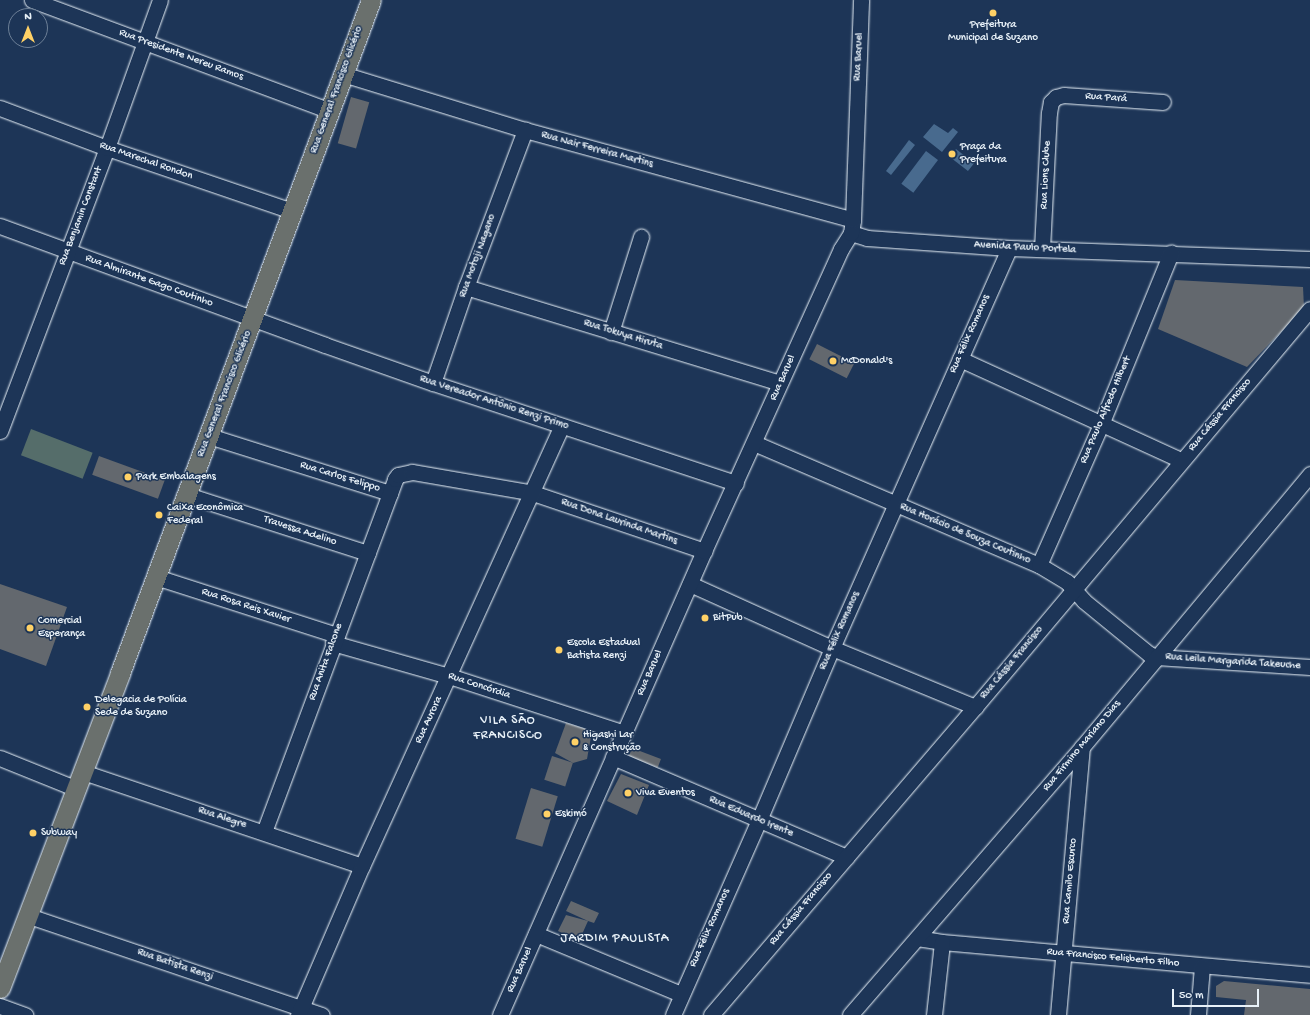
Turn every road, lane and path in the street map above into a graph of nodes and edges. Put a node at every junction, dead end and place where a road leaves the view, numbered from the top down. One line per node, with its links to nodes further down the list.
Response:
1 (32, 0): 5 (street, Rua Presidente Nereu Ramos)
2 (160, 0): 5 (street, Rua Benjamin Constant)
3 (371, 0): 6 (main road, Rua General Francisco Glicério)
4 (861, 0): 15 (street, Rua Baruel)
5 (145, 42): 10 (street, Rua Presidente Nereu Ramos); 12 (street, Rua Benjamin Constant)
6 (343, 74): 10 (main road, Rua General Francisco Glicério); 11 (street, Rua Nair Ferreira Martins)
7 (1052, 102): 8 (street, Rua Pará); 18 (street, Rua Lions Clube)
8 (1163, 102)
9 (0, 108): 12 (street, Rua Marechal Rondon)
10 (330, 111): 13 (main road, Rua General Francisco Glicério)
11 (525, 130): 15 (street, Rua Nair Ferreira Martins); 22 (street, Rua Motoji Nagano)
12 (107, 148): 13 (street, Rua Marechal Rondon); 19 (street, Rua Benjamin Constant)
13 (292, 211): 24 (main road, Rua General Francisco Glicério)
14 (0, 226): 19 (street, Rua Almirante Gago Coutinho)
15 (852, 226): 17 (street, Avenida Paulo Portela); 28 (street, Rua Baruel)
16 (641, 237): 25 (street)
17 (1009, 248): 18 (street, Avenida Paulo Portela); 26 (street, Rua Félix Romanos)
18 (1042, 249): 20 (street, Avenida Paulo Portela)
19 (68, 252): 24 (street, Rua Almirante Gago Coutinho); 31 (street, Rua Benjamin Constant)
20 (1171, 253): 21 (street, Avenida Paulo Portela); 29 (street, Rua Paulo Alfredo Hilbert)
21 (1310, 259)
22 (466, 287): 25 (street, Rua Tokuya Hiruta); 27 (street, Rua Motoji Nagano)
23 (1310, 309): 34 (street, Rua Cássia Francisco)
24 (252, 319): 27 (street, Rua Vereador Antônio Renzi Primo); 32 (main road, Rua General Francisco Glicério)
25 (611, 332): 28 (street, Rua Tokuya Hiruta)
26 (960, 359): 29 (street); 40 (street, Rua Félix Romanos)
27 (433, 383): 30 (street, Rua Vereador Antônio Renzi Primo)
28 (780, 383): 33 (street, Rua Baruel)
29 (1102, 422): 34 (street); 43 (street, Rua Paulo Alfredo Hilbert)
30 (562, 426): 36 (street, Rua Vereador Antônio Renzi Primo); 37 (street, Rua Aurora)
31 (0, 431)
32 (209, 436): 38 (street, Rua Carlos Felippo); 39 (main road, Rua General Francisco Glicério)
33 (754, 443): 36 (street, Rua Baruel); 40 (street, Rua Horácio de Souza Coutinho)
34 (1181, 460): 46 (street, Rua Cássia Francisco)
35 (1310, 474): 49 (street, Rua Firmino Mariano Dias)
36 (736, 483): 41 (street, Rua Baruel)
37 (533, 492): 38 (street, Rua Carlos Felippo); 41 (street, Rua Dona Laurinda Martins); 51 (street, Rua Aurora)
38 (390, 493): 42 (street, Rua Anita Falcone)
39 (186, 495): 42 (street, Travessa Adelino); 44 (main road, Rua General Francisco Glicério)
40 (896, 504): 43 (street, Rua Horácio de Souza Coutinho); 48 (street, Rua Félix Romanos)
41 (704, 551): 45 (street, Rua Baruel)
42 (368, 553): 47 (street, Rua Anita Falcone)
43 (1039, 565): 46 (street, Rua Horácio de Souza Coutinho)
44 (156, 577): 47 (street, Rua Rosa Reis Xavier); 57 (main road, Rua General Francisco Glicério)
45 (690, 584): 48 (street); 53 (street, Rua Baruel)
46 (1074, 590): 49 (street, Rua Horácio de Souza Coutinho); 52 (street, Rua Cássia Francisco)
47 (335, 639): 51 (street, Rua Concórdia); 59 (street, Rua Anita Falcone)
48 (832, 648): 52 (street); 58 (street, Rua Félix Romanos)
49 (1156, 656): 50 (street, Rua Leila Margarida Takeuche); 54 (street, Rua Firmino Mariano Dias)
50 (1310, 668)
51 (449, 676): 53 (street, Rua Concórdia); 61 (street, Rua Aurora)
52 (975, 707): 60 (street, Rua Cássia Francisco)
53 (624, 733): 55 (street, Rua Baruel)
54 (1082, 747): 64 (street, Rua Firmino Mariano Dias); 66 (street, Rua Camilo Escurco)
55 (613, 757): 58 (street, Rua Eduardo Irente); 63 (street, Rua Baruel)
56 (0, 758): 57 (street, Rua Alegre)
57 (80, 781): 59 (street, Rua Alegre); 62 (main road, Rua General Francisco Glicério)
58 (759, 820): 60 (street, Rua Eduardo Irente); 70 (street, Rua Félix Romanos)
59 (264, 832): 61 (street, Rua Alegre)
60 (846, 857): 77 (street, Rua Cássia Francisco)
61 (362, 866): 72 (street, Rua Aurora)
62 (29, 916): 69 (main road, Rua General Francisco Glicério); 72 (street, Rua Batista Renzi)
63 (536, 934): 70 (street); 75 (street, Rua Baruel)
64 (917, 938): 65 (street, Rua Francisco Felisberto Filho); 78 (street, Rua Firmino Mariano Dias)
65 (942, 942): 66 (street, Rua Francisco Felisberto Filho); 79 (street)
66 (1063, 953): 67 (street, Rua Francisco Felisberto Filho); 80 (street, Rua Camilo Escurco)
67 (1202, 966): 68 (street, Rua Francisco Felisberto Filho); 81 (street)
68 (1310, 976)
69 (0, 988)
70 (681, 994): 76 (street, Rua Félix Romanos)
71 (0, 1006): 73 (street)
72 (299, 1011): 74 (street, Rua Batista Renzi)
73 (25, 1015)
74 (322, 1015)
75 (500, 1015)
76 (673, 1015)
77 (711, 1015)
78 (850, 1015)
79 (934, 1015)
80 (1058, 1015)
81 (1198, 1015)

